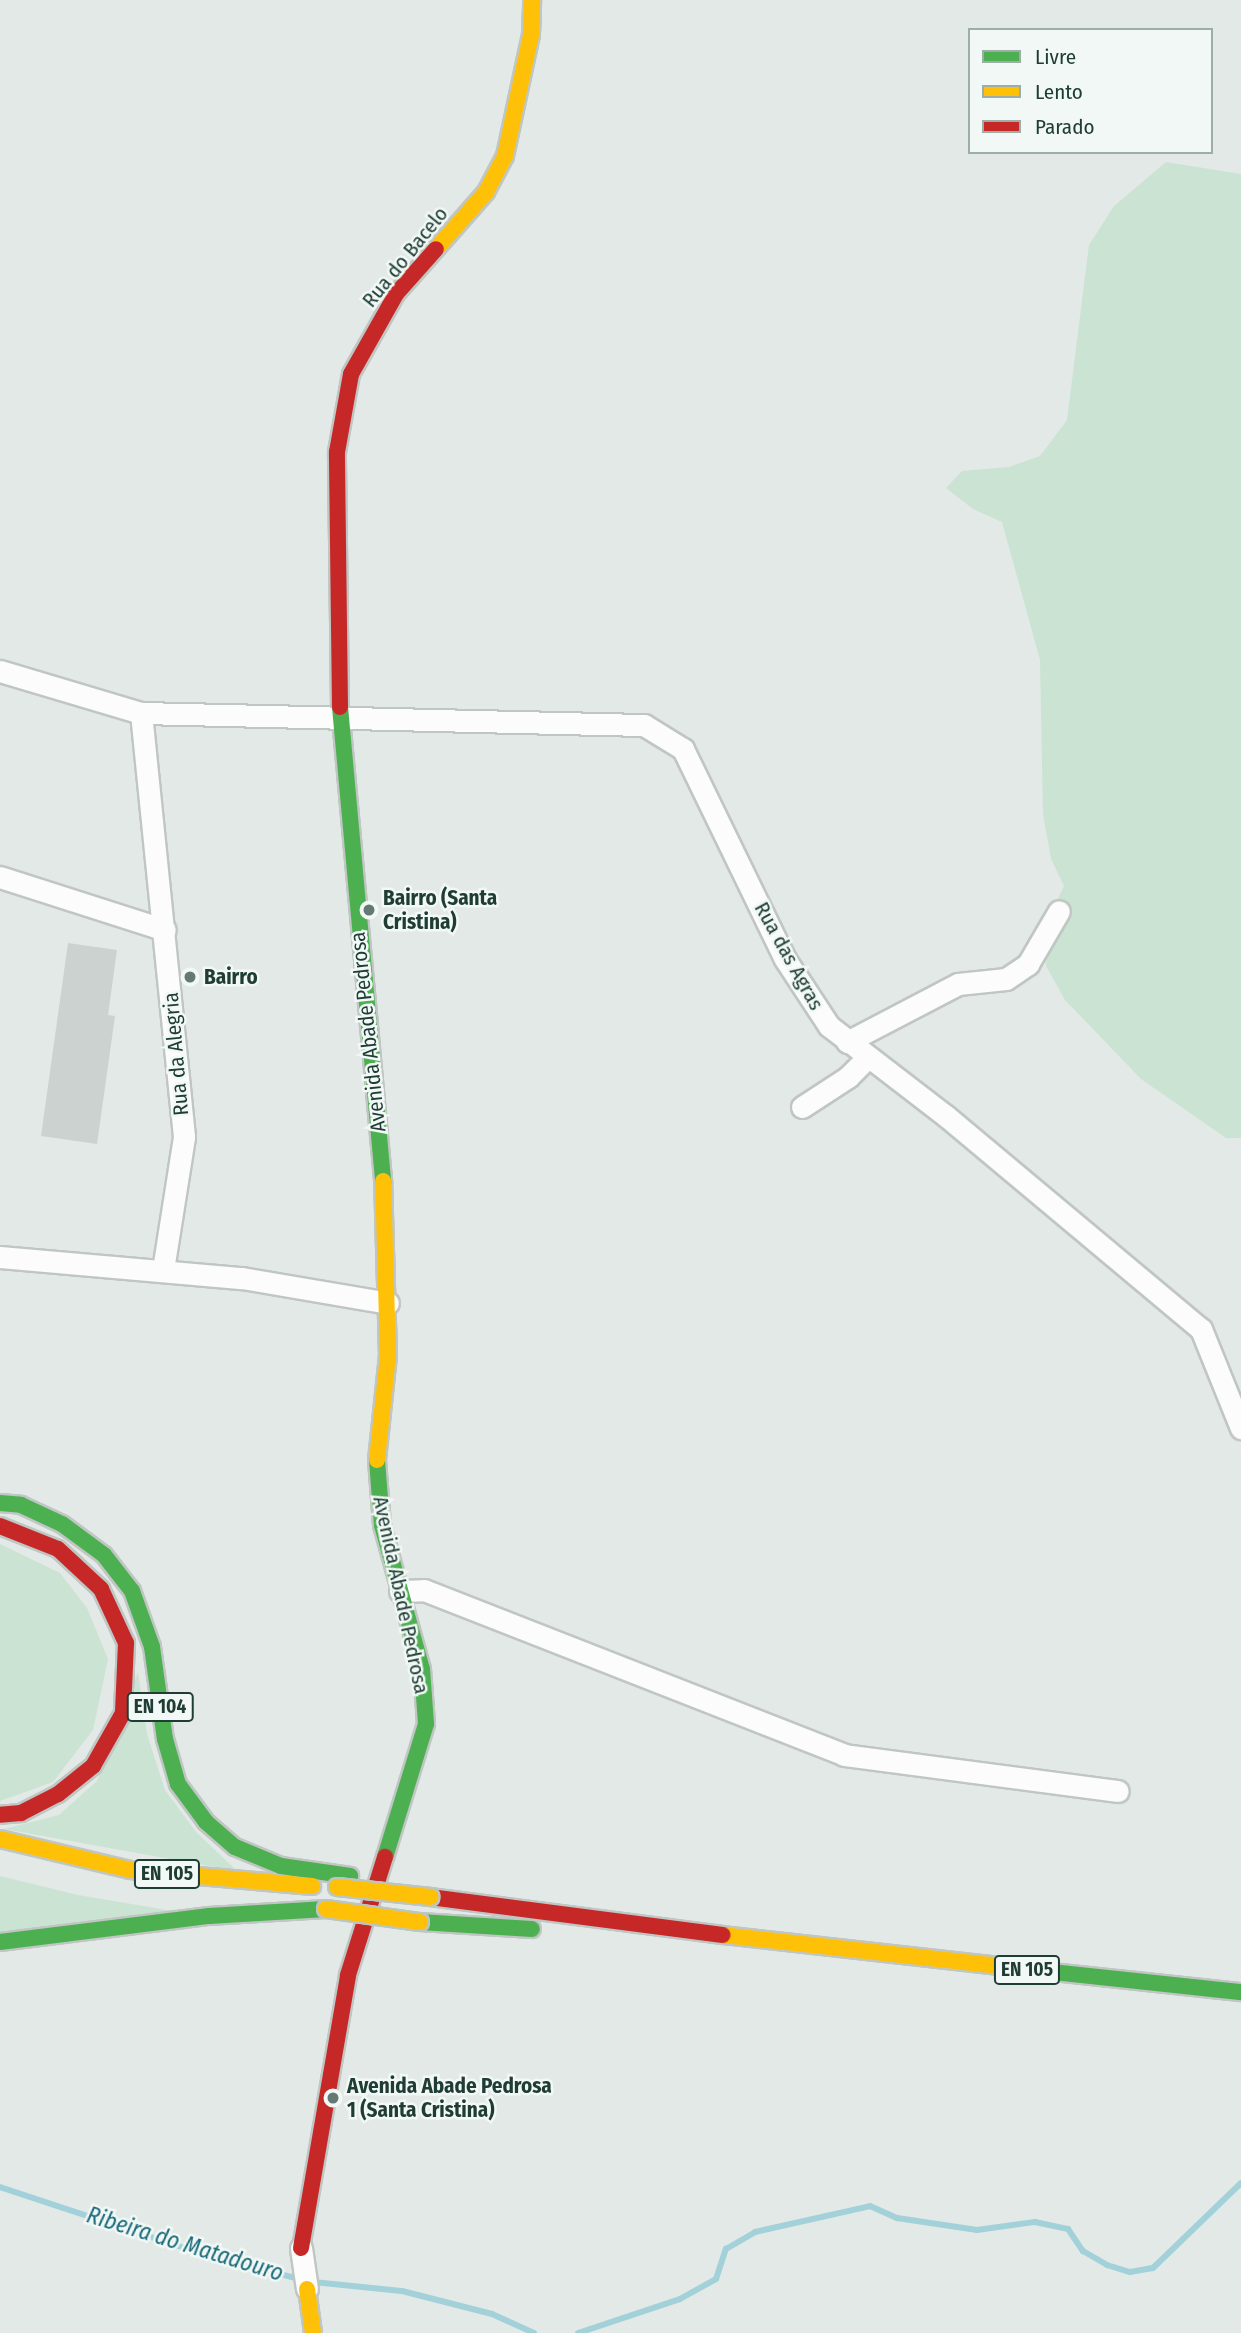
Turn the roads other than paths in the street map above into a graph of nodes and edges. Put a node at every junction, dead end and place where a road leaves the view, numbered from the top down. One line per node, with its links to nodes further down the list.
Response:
1 (532, 0): 4 (main road, Rua do Bacelo)
2 (0, 671): 3 (street, Rua das Agras)
3 (141, 713): 4 (street, Rua das Agras); 7 (street, Rua da Alegria)
4 (340, 716): 8 (street, Rua das Agras); 13 (main road, Avenida Abade Pedrosa)
5 (0, 877): 7 (street)
6 (1059, 911): 8 (street)
7 (164, 930): 12 (street, Rua da Alegria)
8 (847, 1042): 9 (street, Rua das Agras)
9 (867, 1057): 10 (street); 14 (street, Rua das Agras)
10 (802, 1107)
11 (0, 1257): 12 (street)
12 (163, 1269): 13 (street)
13 (388, 1303): 17 (main road, Avenida Abade Pedrosa)
14 (1241, 1428)
15 (0, 1503): 22 (main road, EN 104)
16 (0, 1526): 19 (main road, EN 104)
17 (400, 1591): 18 (street); 28 (main road, Avenida Abade Pedrosa)
18 (1118, 1791)
19 (0, 1815)
20 (0, 1839): 22 (main road, EN 105)
21 (0, 1858): 24 (main road, EN 105)
22 (344, 1882): 23 (main road, EN 104, bridge)
23 (430, 1897): 26 (main road, EN 105)
24 (326, 1909): 25 (main road); 26 (main road, EN 105, bridge)
25 (0, 1942)
26 (813, 1948): 27 (main road, EN 105)
27 (1241, 1992)
28 (301, 2248): 29 (street, Avenida Abade Pedrosa)
29 (307, 2289): 30 (main road, Avenida Abade Pedrosa)
30 (313, 2333)

